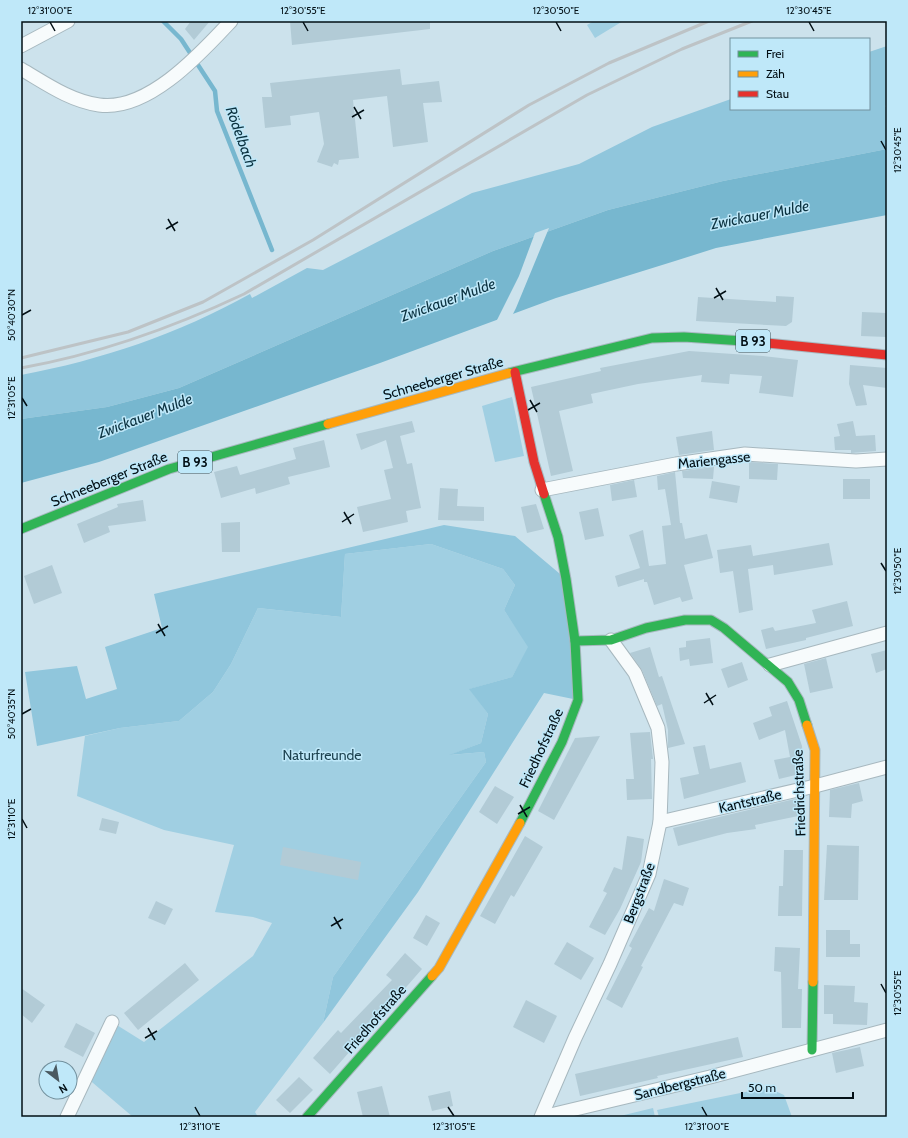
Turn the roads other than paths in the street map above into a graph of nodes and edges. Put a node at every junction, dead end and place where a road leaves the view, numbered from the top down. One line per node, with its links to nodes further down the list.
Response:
1 (68, 21): 3 (street)
2 (231, 21): 4 (street)
3 (21, 46)
4 (21, 69)
5 (887, 355): 6 (street, Schneeberger Straße / B 93)
6 (515, 372): 8 (street, Friedhofstraße); 9 (street, Schneeberger Straße / B 93)
7 (887, 459): 8 (street, Mariengasse)
8 (542, 490): 12 (street, Friedhofstraße)
9 (21, 529)
10 (887, 633): 13 (street)
11 (611, 640): 12 (street, Friedrichstraße); 13 (street, Friedrichstraße); 16 (street, Bergstraße)
12 (575, 641): 21 (street, Friedhofstraße)
13 (770, 665): 15 (street, Friedrichstraße)
14 (887, 767): 15 (street, Kantstraße)
15 (816, 786): 16 (street, Kantstraße); 19 (street, Friedrichstraße)
16 (660, 822): 22 (street, Bergstraße)
17 (112, 1022): 20 (street)
18 (887, 1030): 19 (street, Sandbergstraße)
19 (812, 1050): 22 (street, Sandbergstraße)
20 (67, 1117)
21 (307, 1117)
22 (542, 1117)

